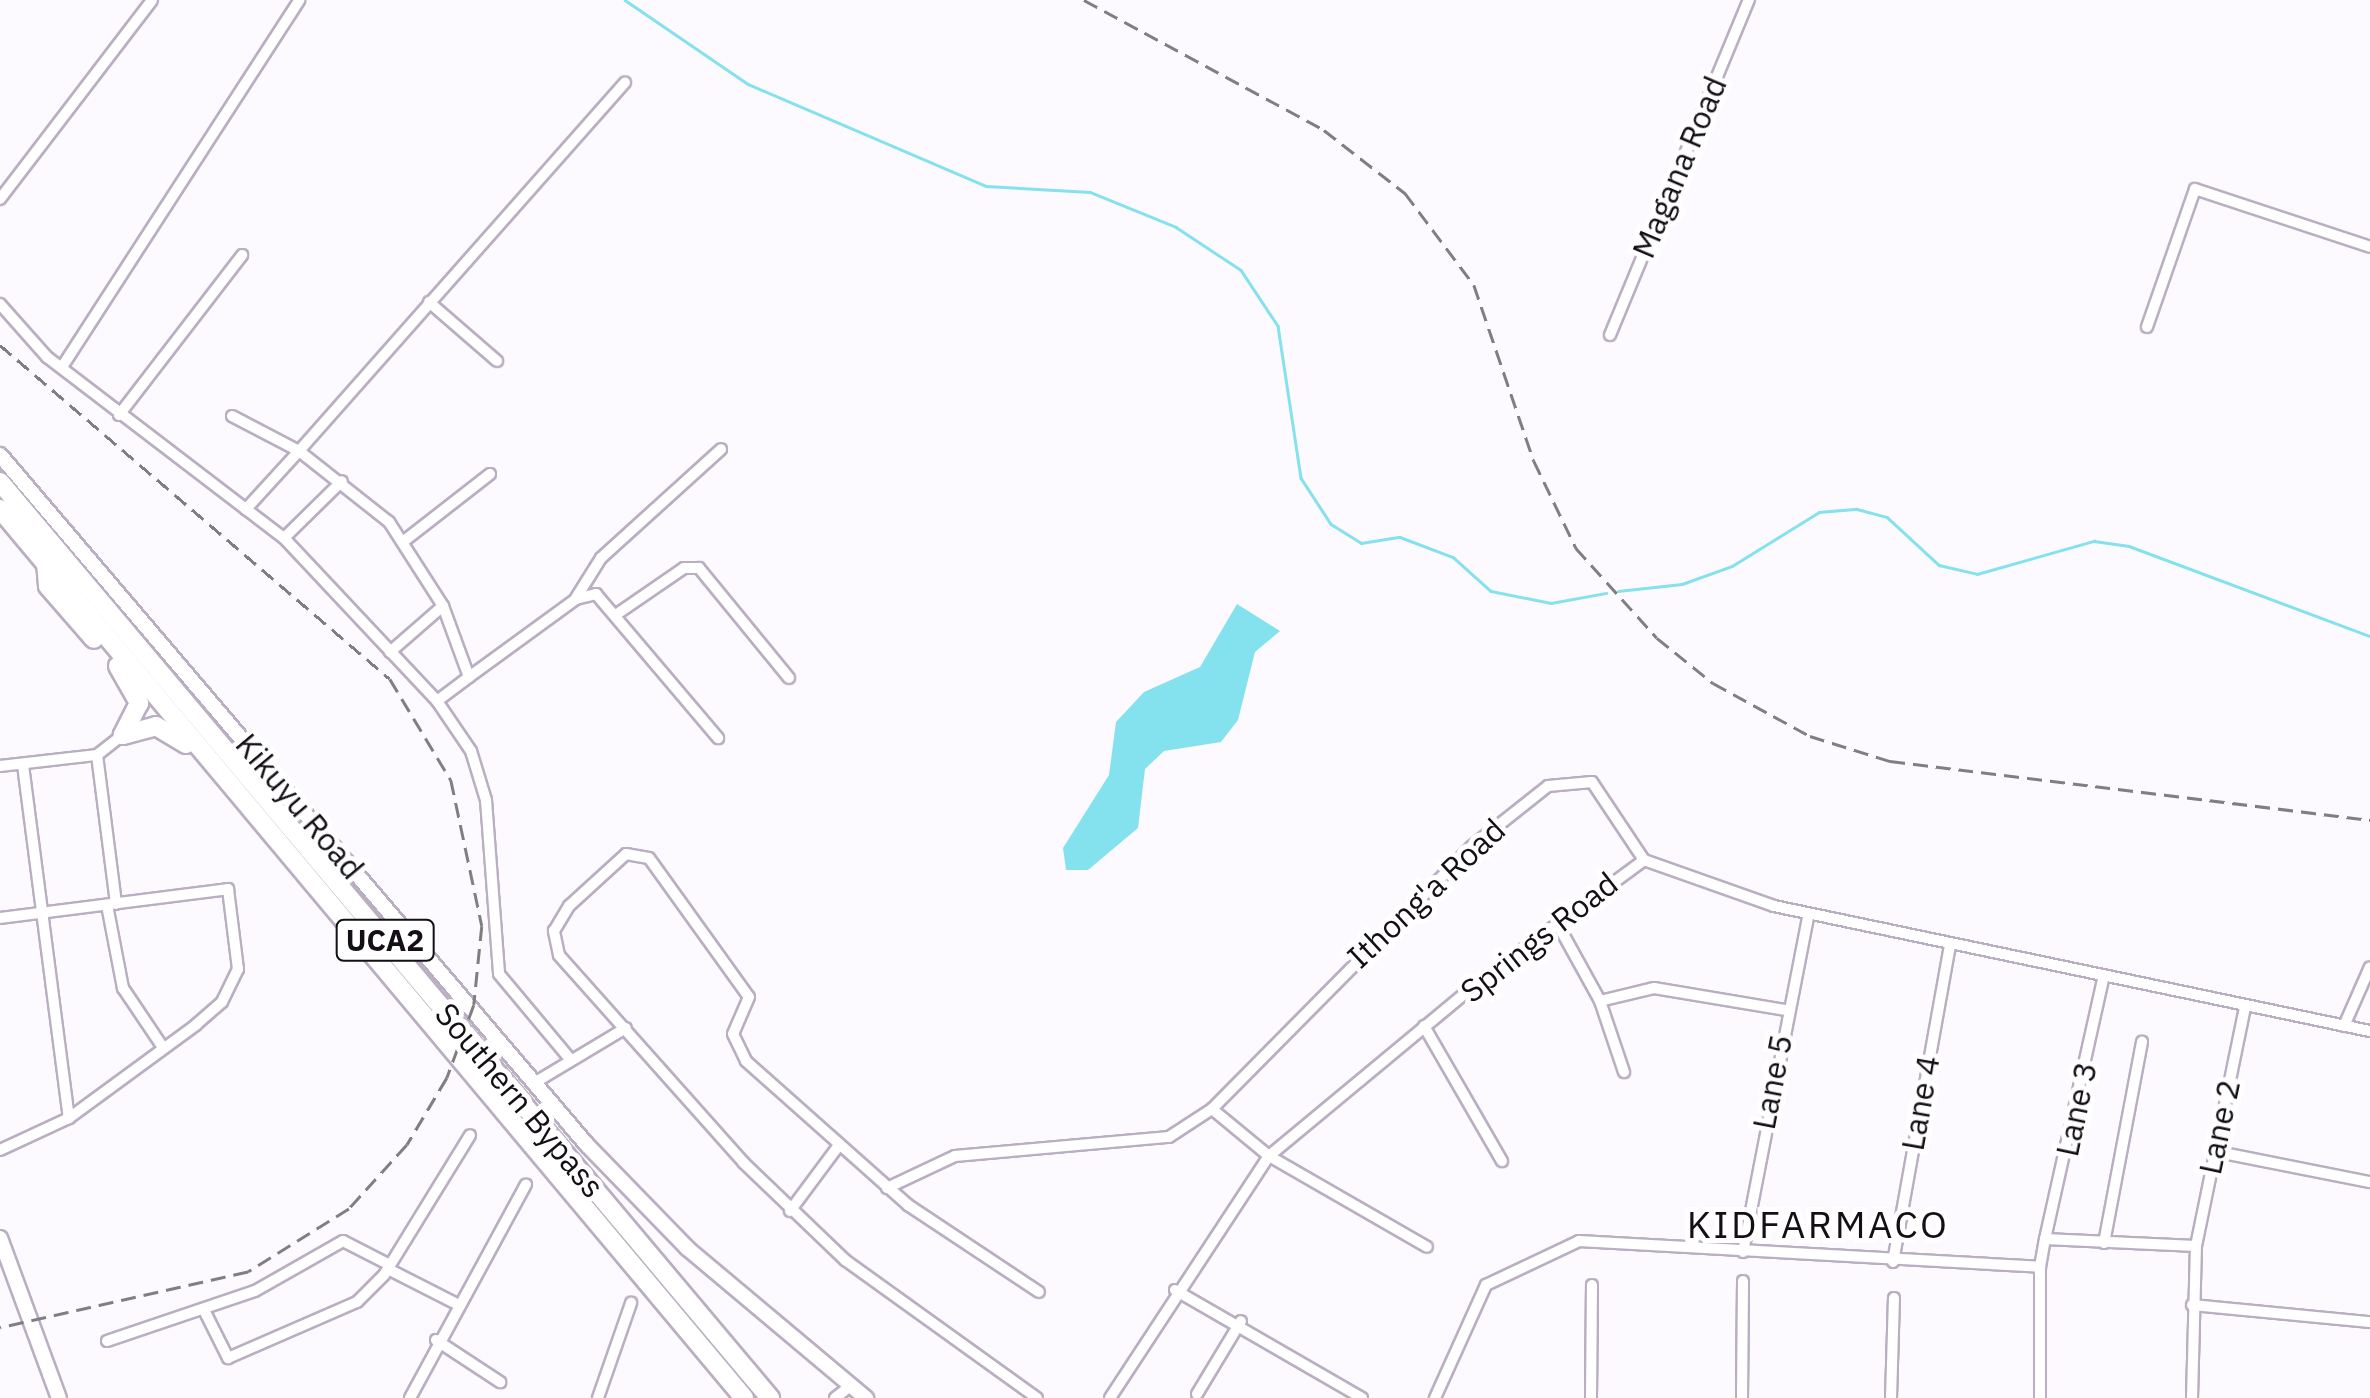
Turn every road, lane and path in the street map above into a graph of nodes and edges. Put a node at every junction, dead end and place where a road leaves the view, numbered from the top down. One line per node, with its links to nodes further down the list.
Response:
1 (152, 0): 5 (street)
2 (299, 0): 13 (street)
3 (1749, 0): 11 (street, Magana Road)
4 (625, 83): 8 (street)
5 (0, 199)
6 (2370, 247): 10 (street)
7 (242, 255): 14 (street)
8 (429, 302): 12 (street); 17 (street)
9 (0, 304): 13 (street)
10 (2147, 327)
11 (1610, 335)
12 (498, 361)
13 (62, 367): 14 (street)
14 (119, 415): 23 (street)
15 (232, 416): 17 (street)
16 (721, 449): 27 (street)
17 (299, 452): 20 (street); 23 (street)
18 (0, 454): 60 (main road, Kikuyu Road)
19 (490, 474): 25 (street)
20 (342, 481): 24 (street); 25 (street)
21 (0, 482): 102 (highway, Southern Bypass / UCA2)
22 (0, 509): 26 (highway, Southern Bypass / UCA2)
23 (246, 509): 24 (street)
24 (284, 538): 30 (street)
25 (404, 541): 28 (street)
26 (46, 563): 34 (highway); 39 (highway, Southern Bypass / UCA2)
27 (576, 599): 29 (street); 31 (street)
28 (444, 606): 30 (street); 31 (street)
29 (617, 614): 32 (street); 35 (street)
30 (390, 652): 33 (street)
31 (469, 677): 33 (street)
32 (789, 678)
33 (437, 701): 58 (street)
34 (123, 735): 36 (street); 39 (highway)
35 (718, 738)
36 (98, 755): 37 (street); 41 (street)
37 (22, 765): 38 (street); 42 (street)
38 (0, 766)
39 (256, 814): 101 (highway, Southern Bypass / UCA2)
40 (1644, 860): 43 (street, Springs Road); 45 (street, Springs Road); 61 (street, Ithong'a Road)
41 (112, 904): 42 (street); 57 (street); 57 (street)
42 (41, 912): 44 (street); 62 (street)
43 (1809, 914): 46 (street, Springs Road); 51 (street, Lane 5)
44 (0, 918)
45 (1557, 922): 49 (street); 52 (street, Springs Road)
46 (1950, 945): 48 (street, Springs Road); 79 (street, Lane 4)
47 (2370, 967): 53 (street)
48 (2103, 979): 50 (street, Springs Road); 74 (street, Lane 3)
49 (1600, 1002): 51 (street); 59 (street)
50 (2245, 1007): 53 (street, Springs Road); 66 (street, Lane 2)
51 (1786, 1010): 78 (street, Lane 5)
52 (1424, 1026): 67 (street, Springs Road); 68 (street)
53 (2344, 1026): 55 (street, Springs Road)
54 (626, 1028): 58 (street); 64 (street); 72 (street)
55 (2370, 1031)
56 (2142, 1042): 75 (street)
57 (162, 1046): 62 (street)
58 (571, 1060): 60 (street)
59 (1624, 1072)
60 (534, 1083): 96 (main road, Kikuyu Road)
61 (1212, 1109): 67 (street); 71 (street)
62 (69, 1118): 65 (street)
63 (470, 1135): 80 (street)
64 (839, 1145): 71 (street); 72 (street)
65 (0, 1150)
66 (2212, 1151): 69 (street); 76 (street, Lane 2)
67 (1270, 1156): 77 (street); 84 (street, Springs Road)
68 (1502, 1161)
69 (2370, 1182)
70 (526, 1184): 87 (street)
71 (887, 1188): 85 (street)
72 (790, 1211): 105 (street)
73 (0, 1238): 98 (main road)
74 (2046, 1239): 75 (street); 81 (street, Lane 3)
75 (2104, 1244): 76 (street)
76 (2196, 1246): 89 (street, Lane 2)
77 (1427, 1247)
78 (1743, 1252): 79 (street); 108 (street)
79 (1893, 1262): 81 (street)
80 (389, 1267): 87 (street); 90 (street); 90 (street)
81 (2040, 1267): 112 (street, Lane 3)
82 (1744, 1281): 110 (street)
83 (1592, 1285): 109 (street)
84 (1176, 1290): 91 (street); 106 (street, Springs Road)
85 (1039, 1292)
86 (1894, 1298): 111 (street)
87 (455, 1303): 93 (street)
88 (631, 1303): 100 (street)
89 (2192, 1305): 92 (street); 113 (street, Lane 2)
90 (204, 1310): 94 (street)
91 (1240, 1321): 97 (street); 107 (street)
92 (2370, 1322)
93 (436, 1340): 95 (street); 99 (street)
94 (106, 1341)
95 (500, 1382)
96 (849, 1387): 103 (street); 104 (main road, Kikuyu Road)
97 (1197, 1394)
98 (58, 1398)
99 (410, 1398)
100 (598, 1398)
101 (744, 1398)
102 (770, 1398)
103 (834, 1398)
104 (866, 1398)
105 (1037, 1398)
106 (1110, 1398)
107 (1362, 1398)
108 (1435, 1398)
109 (1591, 1398)
110 (1742, 1398)
111 (1892, 1398)
112 (2040, 1398)
113 (2192, 1398)

